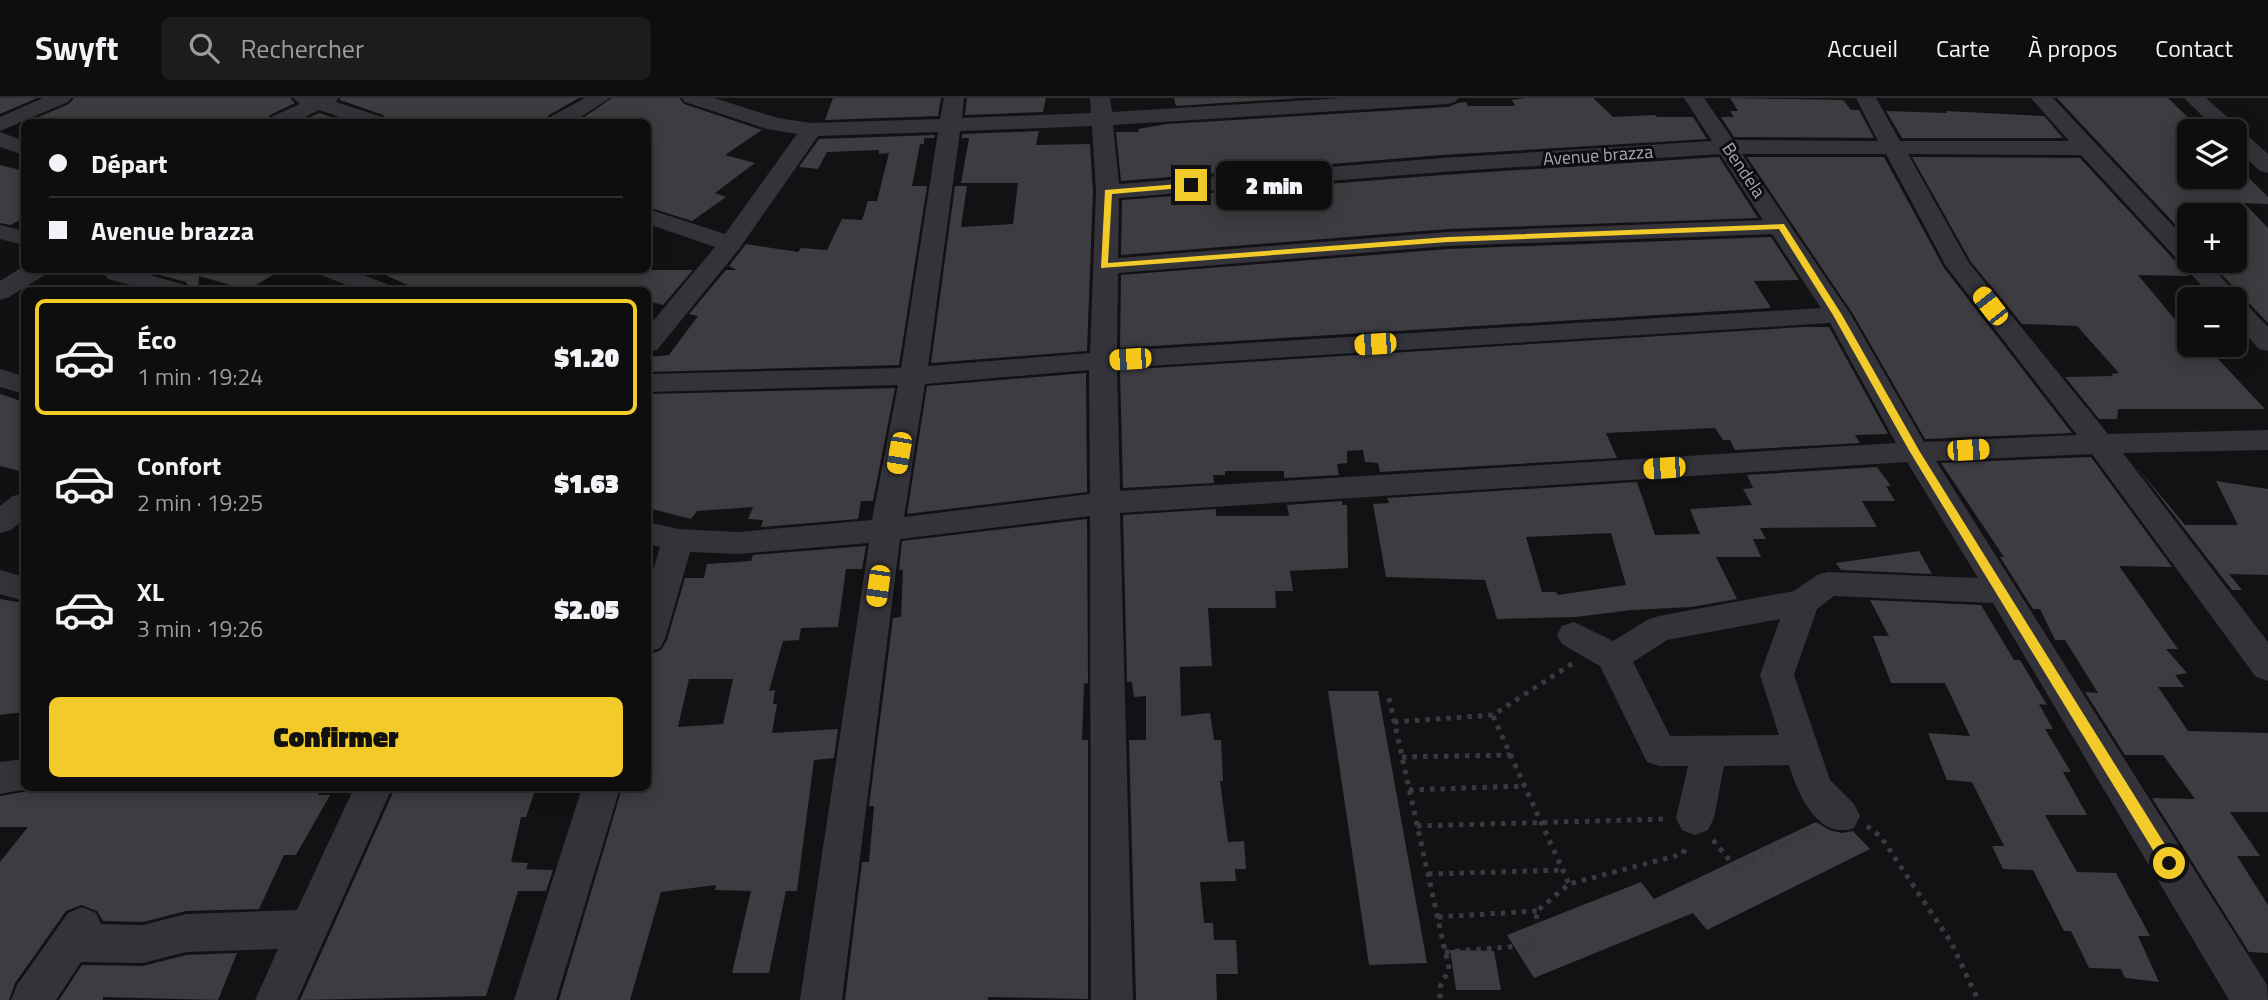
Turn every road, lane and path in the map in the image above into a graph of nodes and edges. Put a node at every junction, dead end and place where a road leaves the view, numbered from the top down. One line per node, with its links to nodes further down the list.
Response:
1 (61, 98): 17 (street)
2 (600, 98): 14 (street)
3 (692, 98): 18 (street)
4 (954, 98): 16 (street)
5 (1448, 98): 11 (street)
6 (1694, 98): 21 (street, Bendela)
7 (1866, 98): 22 (street)
8 (2041, 98): 24 (street)
9 (2194, 98): 15 (street)
10 (316, 100): 12 (street); 13 (street)
11 (1100, 108): 16 (street); 26 (street)
12 (284, 119)
13 (366, 119)
14 (563, 119)
15 (2217, 119)
16 (948, 124): 18 (street); 49 (street)
17 (0, 125)
18 (811, 130): 31 (street)
19 (0, 139): 20 (street)
20 (21, 147)
21 (1729, 147): 22 (street, Avenue brazza); 26 (street, Avenue brazza); 28 (street, Bendela)
22 (1891, 147): 24 (street, Avenue brazza); 54 (street)
23 (2247, 147): 25 (street)
24 (2089, 148): 32 (street)
25 (2268, 166)
26 (1108, 192): 33 (street)
27 (651, 217): 31 (street)
28 (1781, 226): 33 (street); 44 (street, Bendela)
29 (0, 232): 30 (street)
30 (21, 236)
31 (730, 244): 46 (street)
32 (2177, 244)
33 (1104, 267): 48 (street)
34 (31, 273): 43 (street)
35 (118, 273): 39 (street)
36 (336, 273): 40 (street)
37 (339, 273): 41 (street)
38 (2204, 273): 42 (street)
39 (165, 287)
40 (324, 287)
41 (373, 287)
42 (2217, 287)
43 (0, 292)
44 (1838, 315): 48 (street); 55 (street, Bendela)
45 (2247, 320): 47 (street)
46 (651, 340)
47 (2268, 343)
48 (1103, 360): 49 (street); 56 (street)
49 (913, 376): 51 (street); 59 (street)
50 (0, 378): 52 (street)
51 (651, 383)
52 (21, 384)
53 (2268, 440): 54 (street)
54 (2099, 444): 55 (street); 67 (street)
55 (1915, 452): 56 (street); 63 (street, Bendela)
56 (1107, 503): 59 (street); 96 (street)
57 (21, 506): 58 (street)
58 (0, 522)
59 (886, 530): 60 (street); 95 (street)
60 (663, 536): 65 (street)
61 (0, 582): 62 (street)
62 (21, 588)
63 (2003, 591): 64 (street); 99 (street, Bendela)
64 (1803, 602): 66 (street); 71 (street)
65 (651, 618)
66 (1594, 646): 69 (path); 72 (street)
67 (2268, 667)
68 (1389, 698): 70 (path)
69 (1493, 715): 70 (path); 73 (path)
70 (1394, 722): 74 (path)
71 (1802, 750): 72 (street); 81 (street)
72 (1709, 751): 82 (street)
73 (1511, 755): 74 (path); 77 (path)
74 (1402, 757): 78 (path)
75 (21, 775): 76 (street)
76 (0, 778)
77 (1525, 786): 78 (path); 83 (path)
78 (1409, 790): 84 (path)
79 (372, 791): 90 (street)
80 (600, 791): 94 (street)
81 (1842, 816): 82 (path); 98 (path)
82 (1695, 818): 83 (path); 87 (path)
83 (1542, 823): 84 (path); 85 (path)
84 (1417, 826): 86 (path)
85 (1563, 870): 86 (path); 87 (path)
86 (1428, 874): 89 (path)
87 (1569, 884): 88 (path)
88 (1537, 911): 89 (path); 91 (path)
89 (1438, 916): 91 (path)
90 (308, 929): 92 (street); 93 (street)
91 (1445, 953): 97 (path)
92 (32, 1000)
93 (276, 1000)
94 (536, 1000)
95 (821, 1000)
96 (1112, 1000)
97 (1440, 1000)
98 (1978, 1000)
99 (2252, 1000)

